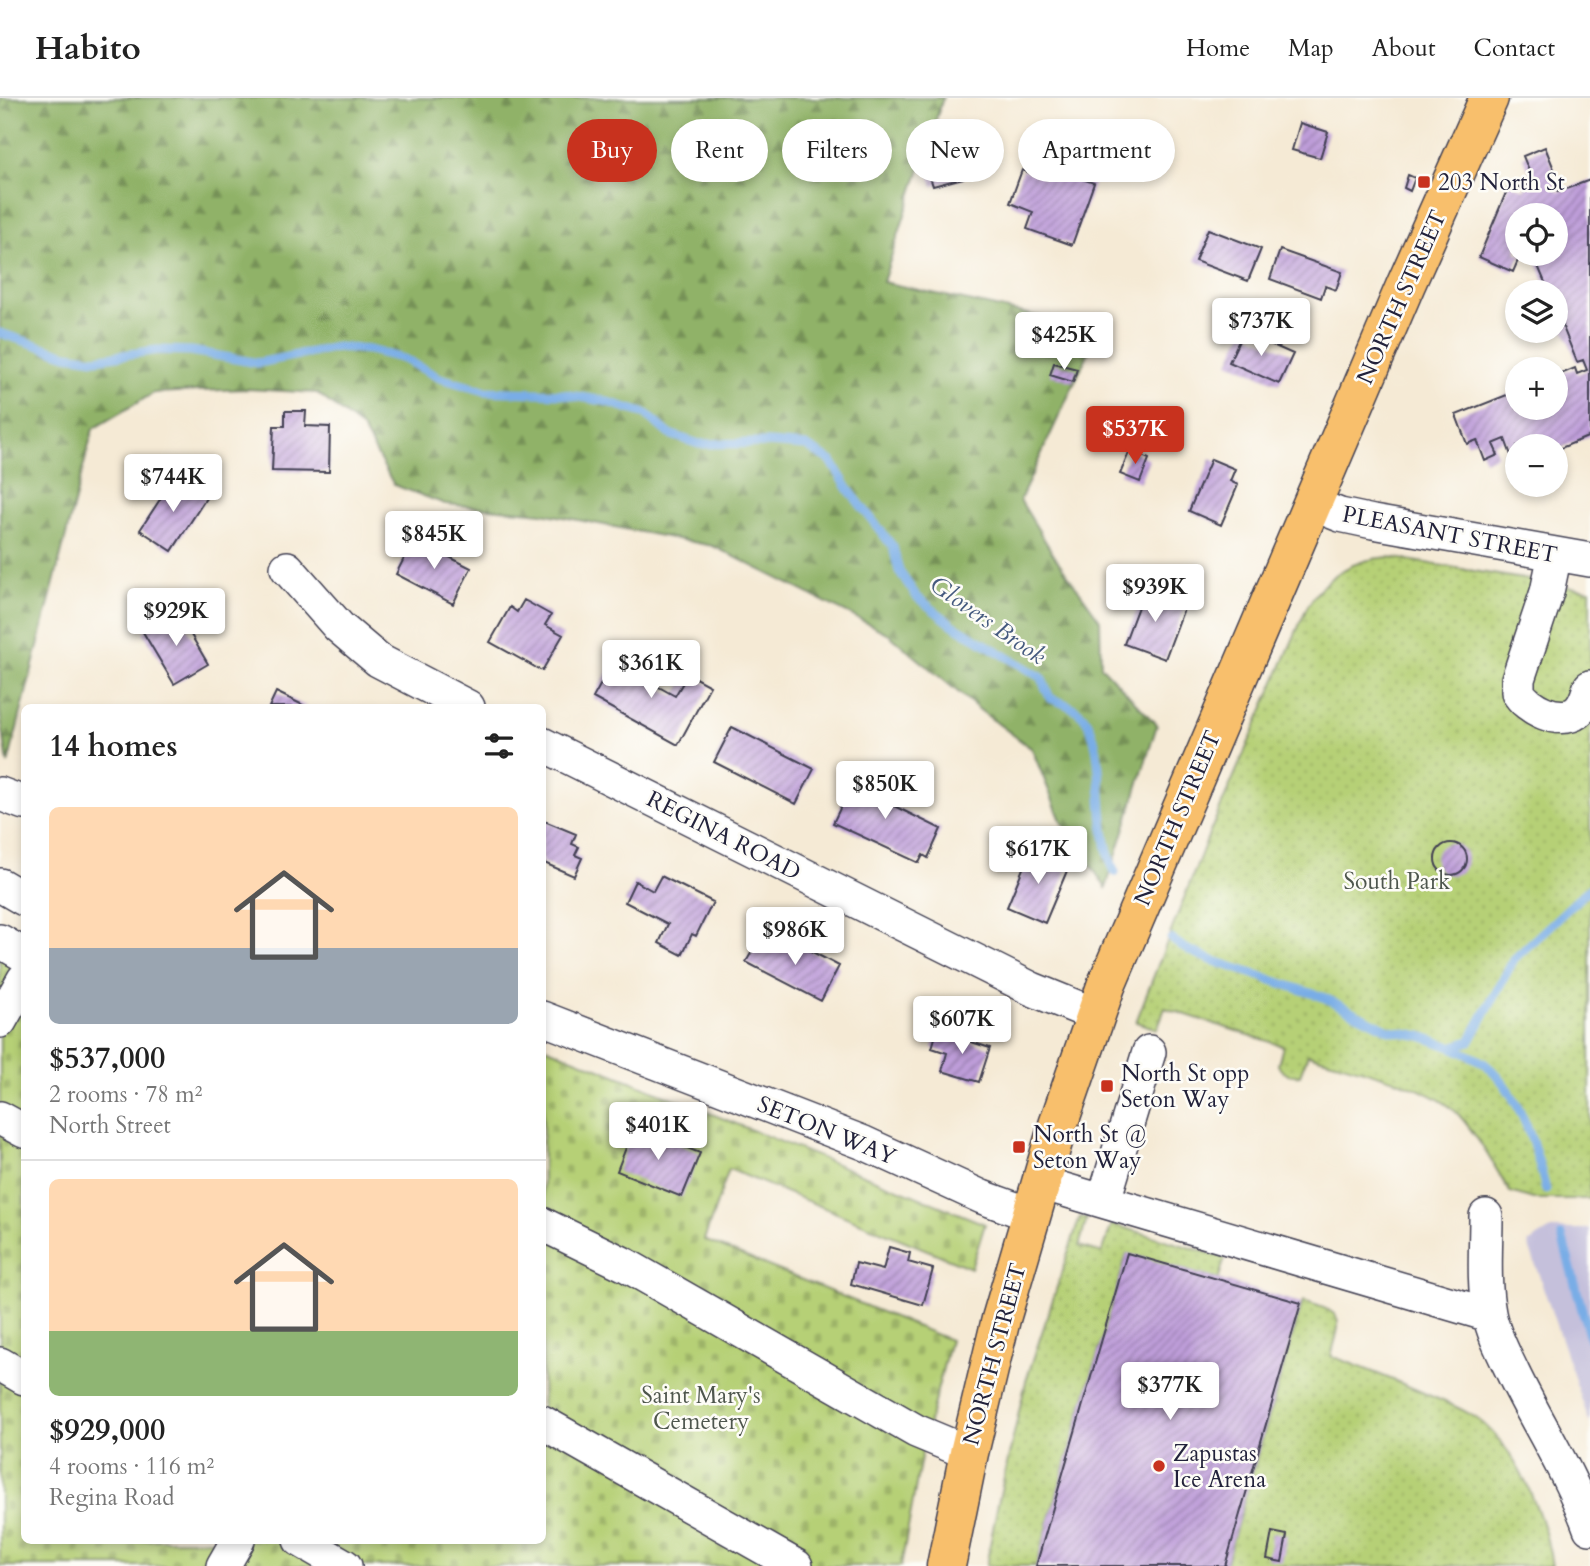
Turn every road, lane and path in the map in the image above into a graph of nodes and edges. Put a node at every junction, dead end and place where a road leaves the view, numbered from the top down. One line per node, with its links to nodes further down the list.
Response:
1 (1489, 98): 2 (main road, NORTH STREET)
2 (1312, 504): 3 (street, PLEASANT STREET); 14 (main road, NORTH STREET)
3 (1555, 554): 4 (street, PLEASANT STREET); 6 (street)
4 (1590, 560)
5 (287, 568): 7 (street)
6 (1590, 687)
7 (462, 704)
8 (546, 746): 14 (street, REGINA ROAD)
9 (0, 794): 10 (street)
10 (21, 802)
11 (0, 885): 12 (street)
12 (21, 897)
13 (19, 954): 16 (street)
14 (1096, 1015): 20 (main road, NORTH STREET)
15 (546, 1020): 20 (street, SETON WAY)
16 (0, 1021)
17 (1149, 1052): 21 (street)
18 (0, 1118): 19 (street)
19 (21, 1129)
20 (1037, 1199): 21 (street, SETON WAY); 28 (main road, NORTH STREET)
21 (1104, 1200): 24 (street, SETON WAY)
22 (1486, 1216): 24 (street)
23 (546, 1226): 28 (street)
24 (1489, 1315): 29 (street)
25 (0, 1363): 26 (street)
26 (21, 1376)
27 (546, 1424): 34 (street)
28 (968, 1453): 35 (main road, NORTH STREET)
29 (1590, 1528)
30 (237, 1544): 32 (street)
31 (307, 1544): 33 (street)
32 (223, 1566)
33 (345, 1566)
34 (796, 1566)
35 (946, 1566)

